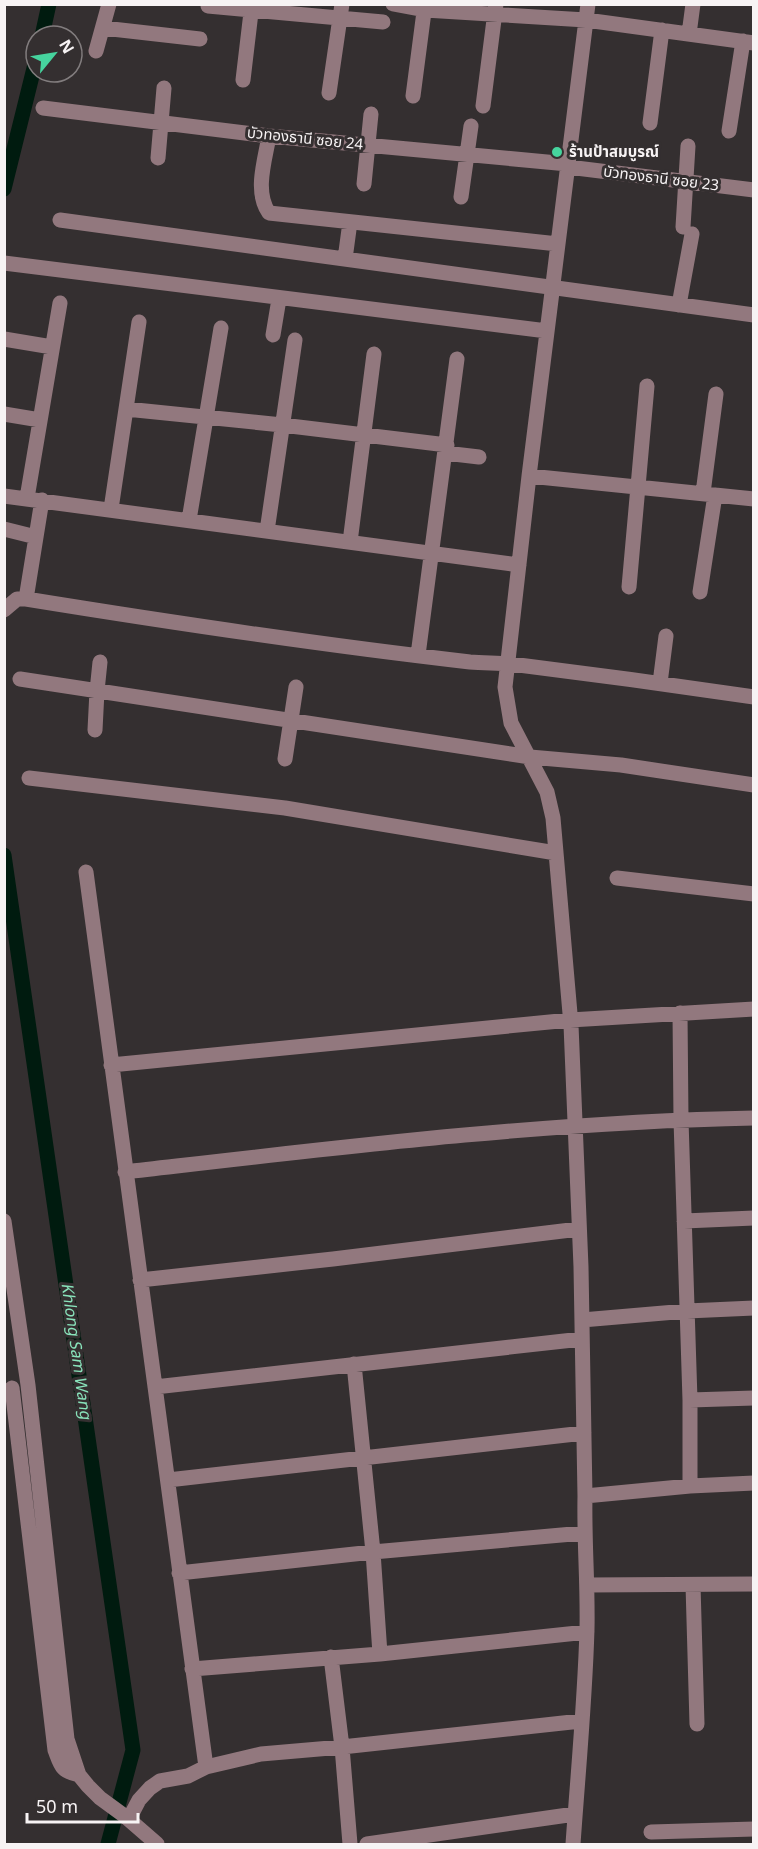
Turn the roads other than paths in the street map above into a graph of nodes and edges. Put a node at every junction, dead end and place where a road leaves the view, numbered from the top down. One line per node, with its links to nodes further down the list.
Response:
1 (110, 4): 11 (street)
2 (393, 4): 6 (street)
3 (693, 4): 13 (street)
4 (208, 6): 5 (street)
5 (252, 7): 8 (street); 17 (street)
6 (425, 7): 7 (street); 20 (street)
7 (496, 9): 9 (street); 21 (street)
8 (341, 12): 10 (street); 19 (street)
9 (587, 12): 12 (street); 33 (street)
10 (383, 22)
11 (103, 28): 14 (street); 16 (street)
12 (662, 30): 13 (street); 25 (street)
13 (689, 34): 15 (street)
14 (201, 39)
15 (748, 42): 27 (street)
16 (96, 51)
17 (243, 80)
18 (164, 88): 24 (street)
19 (329, 93)
20 (413, 96)
21 (483, 106)
22 (43, 108): 24 (street, บัวทองธานี ซอย 24)
23 (371, 114): 29 (street)
24 (161, 122): 28 (street, บัวทองธานี ซอย 24); 32 (street)
25 (650, 123)
26 (471, 126): 31 (street)
27 (729, 131)
28 (269, 136): 29 (street, บัวทองธานี ซอย 24); 39 (street)
29 (367, 146): 31 (street, บัวทองธานี ซอย 24); 35 (street)
30 (688, 146): 34 (street)
31 (467, 155): 33 (street, บัวทองธานี ซอย 24); 37 (street)
32 (158, 158)
33 (568, 166): 34 (street, บัวทองธานี ซอย 23); 40 (street)
34 (687, 182): 36 (street, บัวทองธานี ซอย 23); 46 (street)
35 (364, 184)
36 (753, 190)
37 (461, 197)
38 (60, 220): 41 (street)
39 (350, 222): 40 (street); 41 (street)
40 (558, 244): 43 (street)
41 (345, 258): 43 (street)
42 (4, 263): 44 (street)
43 (552, 288): 46 (street); 50 (street)
44 (279, 299): 50 (street); 51 (street)
45 (60, 303): 54 (street)
46 (680, 305): 47 (street)
47 (753, 315)
48 (139, 321): 59 (street)
49 (221, 328): 61 (street)
50 (547, 331): 67 (street)
51 (273, 335)
52 (4, 339): 54 (street)
53 (295, 340): 63 (street)
54 (52, 347): 62 (street)
55 (374, 354): 64 (street)
56 (457, 359): 65 (street)
57 (646, 386): 68 (street)
58 (716, 394): 69 (street)
59 (126, 409): 61 (street); 73 (street)
60 (4, 414): 62 (street)
61 (206, 417): 63 (street); 74 (street)
62 (40, 420): 72 (street)
63 (282, 425): 64 (street); 76 (street)
64 (364, 436): 65 (street); 78 (street)
65 (446, 449): 66 (street); 79 (street)
66 (479, 457)
67 (529, 476): 68 (street); 80 (street)
68 (639, 486): 69 (street); 81 (street)
69 (709, 494): 71 (street); 82 (street)
70 (4, 496): 72 (street)
71 (753, 498)
72 (34, 499): 73 (street); 77 (street)
73 (111, 509): 74 (street)
74 (189, 520): 76 (street)
75 (4, 529): 77 (street)
76 (267, 531): 78 (street)
77 (36, 537): 83 (street)
78 (350, 542): 79 (street)
79 (433, 553): 80 (street); 86 (street)
80 (519, 565): 88 (street)
81 (629, 587)
82 (700, 592)
83 (26, 599): 84 (street); 86 (street)
84 (4, 610)
85 (666, 636): 90 (street)
86 (418, 655): 88 (street)
87 (100, 662): 92 (street)
88 (508, 664): 90 (street); 96 (street)
89 (20, 679): 92 (street)
90 (660, 683): 93 (street)
91 (296, 687): 94 (street)
92 (97, 691): 94 (street); 95 (street)
93 (753, 697)
94 (291, 721): 96 (street); 97 (street)
95 (95, 730)
96 (530, 757): 99 (street); 100 (street)
97 (285, 759)
98 (29, 778): 100 (street)
99 (753, 784)
100 (556, 853): 106 (street)
101 (86, 872): 107 (street)
102 (617, 878): 103 (street)
103 (753, 894)
104 (753, 1009): 105 (street)
105 (680, 1013): 106 (street); 109 (street)
106 (570, 1020): 107 (street); 110 (street)
107 (111, 1065): 111 (street)
108 (753, 1118): 109 (street)
109 (681, 1120): 110 (street); 114 (street)
110 (575, 1126): 111 (street); 115 (street)
111 (125, 1172): 116 (street)
112 (753, 1218): 114 (street)
113 (4, 1221): 122 (street)
114 (684, 1221): 118 (street)
115 (579, 1229): 116 (street); 119 (street)
116 (140, 1280): 123 (street)
117 (753, 1308): 118 (street)
118 (687, 1311): 119 (street); 126 (street)
119 (582, 1320): 120 (street)
120 (582, 1339): 121 (street); 127 (street)
121 (354, 1364): 123 (street); 128 (street)
122 (28, 1385): 124 (street); 147 (street)
123 (155, 1387): 129 (street)
124 (8, 1388): 147 (street)
125 (753, 1398): 126 (street)
126 (690, 1400): 131 (street)
127 (584, 1433): 128 (street); 132 (street)
128 (363, 1457): 129 (street); 134 (street)
129 (168, 1480): 135 (street)
130 (753, 1483): 131 (street)
131 (690, 1486): 132 (street)
132 (585, 1496): 133 (street)
133 (584, 1533): 134 (street); 137 (street)
134 (373, 1551): 135 (street); 140 (street)
135 (179, 1573): 142 (street)
136 (753, 1584): 138 (street)
137 (587, 1585): 138 (street); 139 (street)
138 (693, 1585): 144 (street)
139 (587, 1632): 140 (street); 143 (street)
140 (380, 1654): 141 (street)
141 (331, 1657): 142 (street); 145 (street)
142 (192, 1669): 146 (street)
143 (581, 1720): 145 (street); 148 (street)
144 (697, 1724)
145 (342, 1747): 146 (street); 153 (street)
146 (206, 1767): 149 (street)
147 (80, 1775): 149 (street)
148 (575, 1814): 154 (street); 155 (street)
149 (128, 1818): 152 (street)
150 (753, 1829): 151 (street)
151 (651, 1832)
152 (156, 1845)
153 (350, 1845)
154 (367, 1845)
155 (573, 1845)

